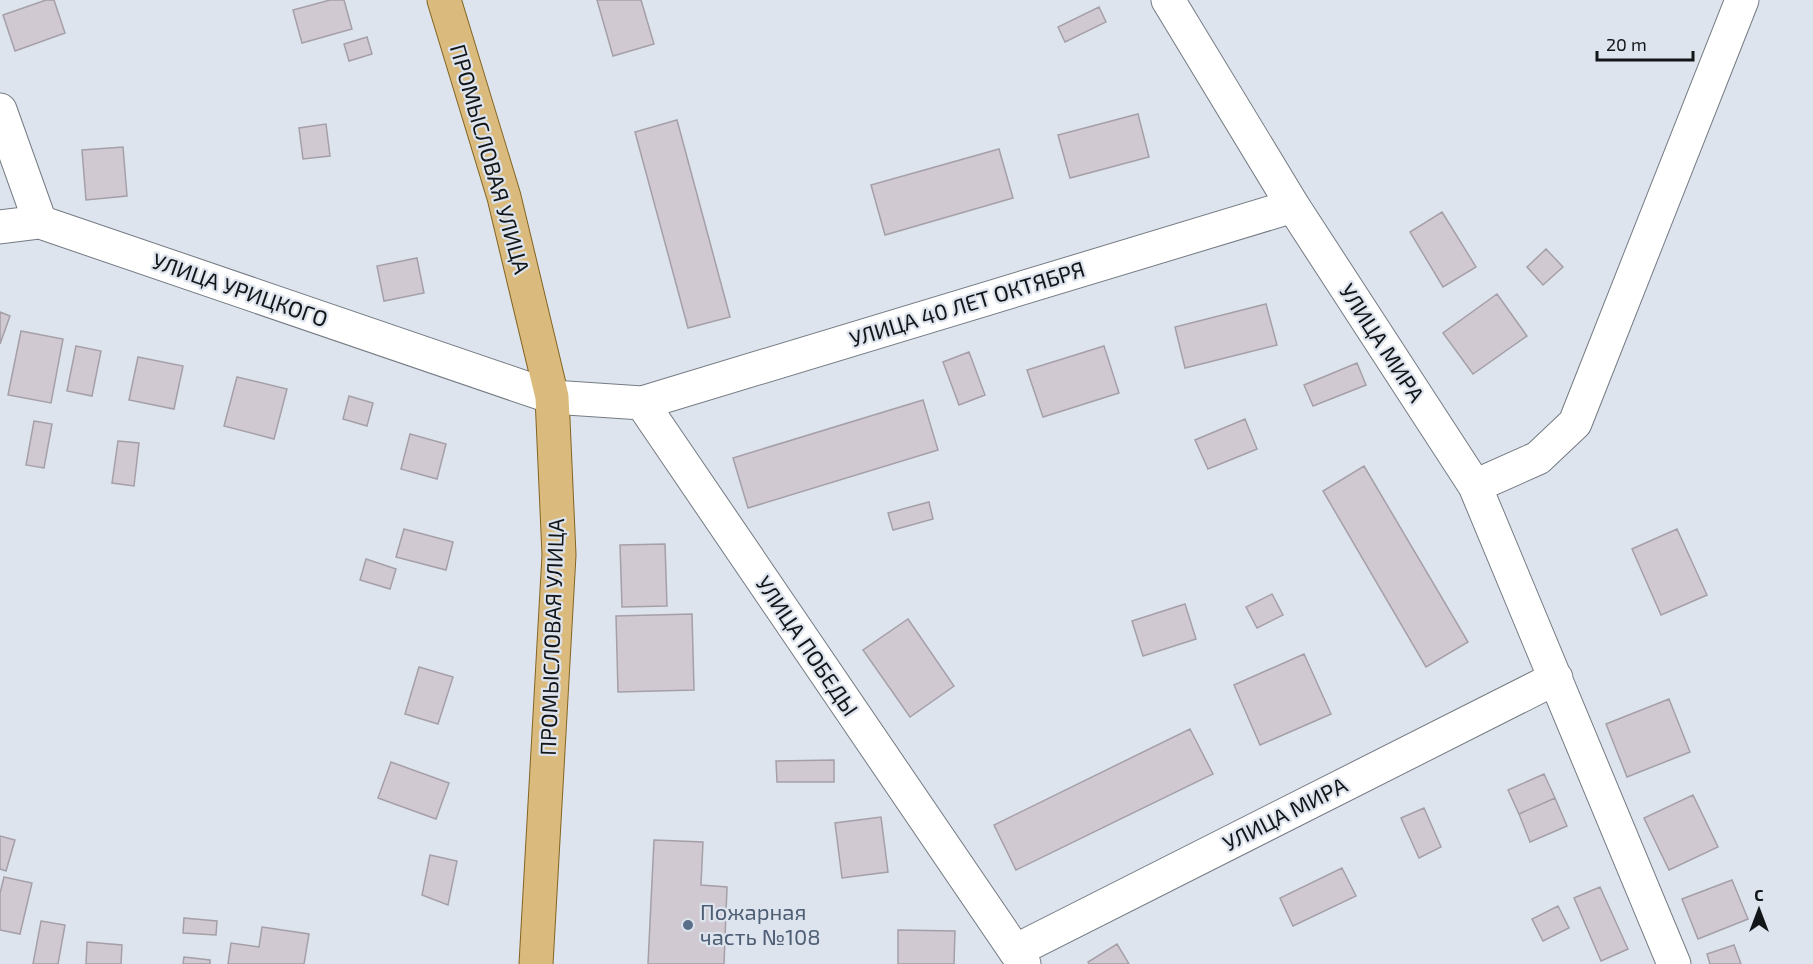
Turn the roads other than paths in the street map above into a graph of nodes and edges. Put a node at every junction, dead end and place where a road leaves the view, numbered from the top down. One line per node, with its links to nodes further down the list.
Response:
1 (444, 0): 8 (main road, ПРОМЫСЛОВАЯ УЛИЦА)
2 (1168, 0): 5 (street, УЛИЦА МИРА)
3 (1742, 0): 10 (street)
4 (0, 110): 6 (street)
5 (1293, 206): 9 (street, УЛИЦА 40 ЛЕТ ОКТЯБРЯ); 10 (street, УЛИЦА МИРА)
6 (40, 222): 7 (street); 8 (street, УЛИЦА УРИЦКОГО)
7 (0, 227)
8 (552, 397): 9 (street); 13 (main road, ПРОМЫСЛОВАЯ УЛИЦА)
9 (642, 403): 12 (street, УЛИЦА ПОБЕДЫ)
10 (1475, 486): 11 (street, УЛИЦА МИРА)
11 (1556, 678): 12 (street, УЛИЦА МИРА); 14 (street, УЛИЦА МИРА)
12 (1019, 958)
13 (536, 964)
14 (1674, 964)

